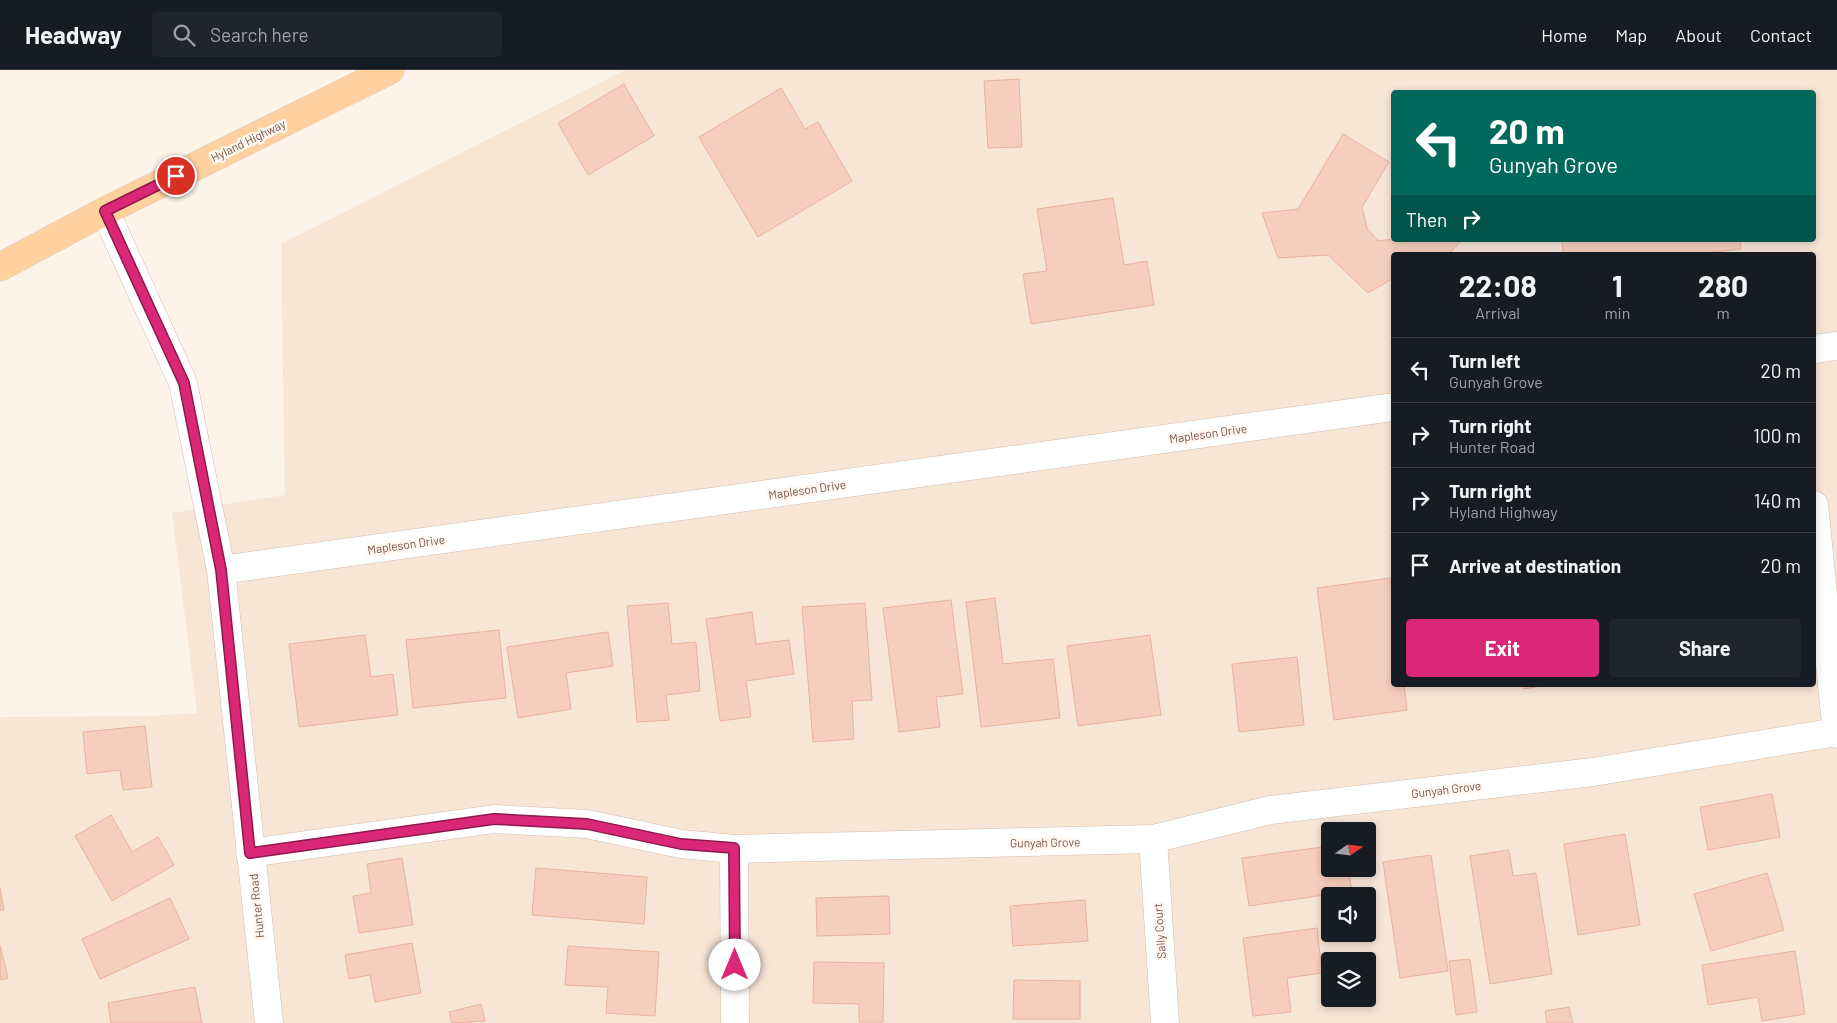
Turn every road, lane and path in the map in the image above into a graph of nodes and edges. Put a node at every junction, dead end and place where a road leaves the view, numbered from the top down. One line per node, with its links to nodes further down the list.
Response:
1 (390, 70): 2 (main road, Hyland Highway)
2 (105, 211): 3 (main road, Hyland Highway); 8 (street, Hunter Road)
3 (0, 267)
4 (1837, 346): 5 (street)
5 (1816, 349)
6 (1391, 407): 8 (street, Mapleson Drive)
7 (1816, 525): 9 (street)
8 (221, 570): 12 (street, Hunter Road)
9 (1837, 733): 10 (street, Gunyah Grove)
10 (1153, 839): 11 (street, Gunyah Grove); 15 (street, Sally Court)
11 (734, 848): 12 (street, Gunyah Grove); 14 (street)
12 (250, 853): 13 (street, Hunter Road)
13 (269, 1023)
14 (735, 1023)
15 (1165, 1023)

